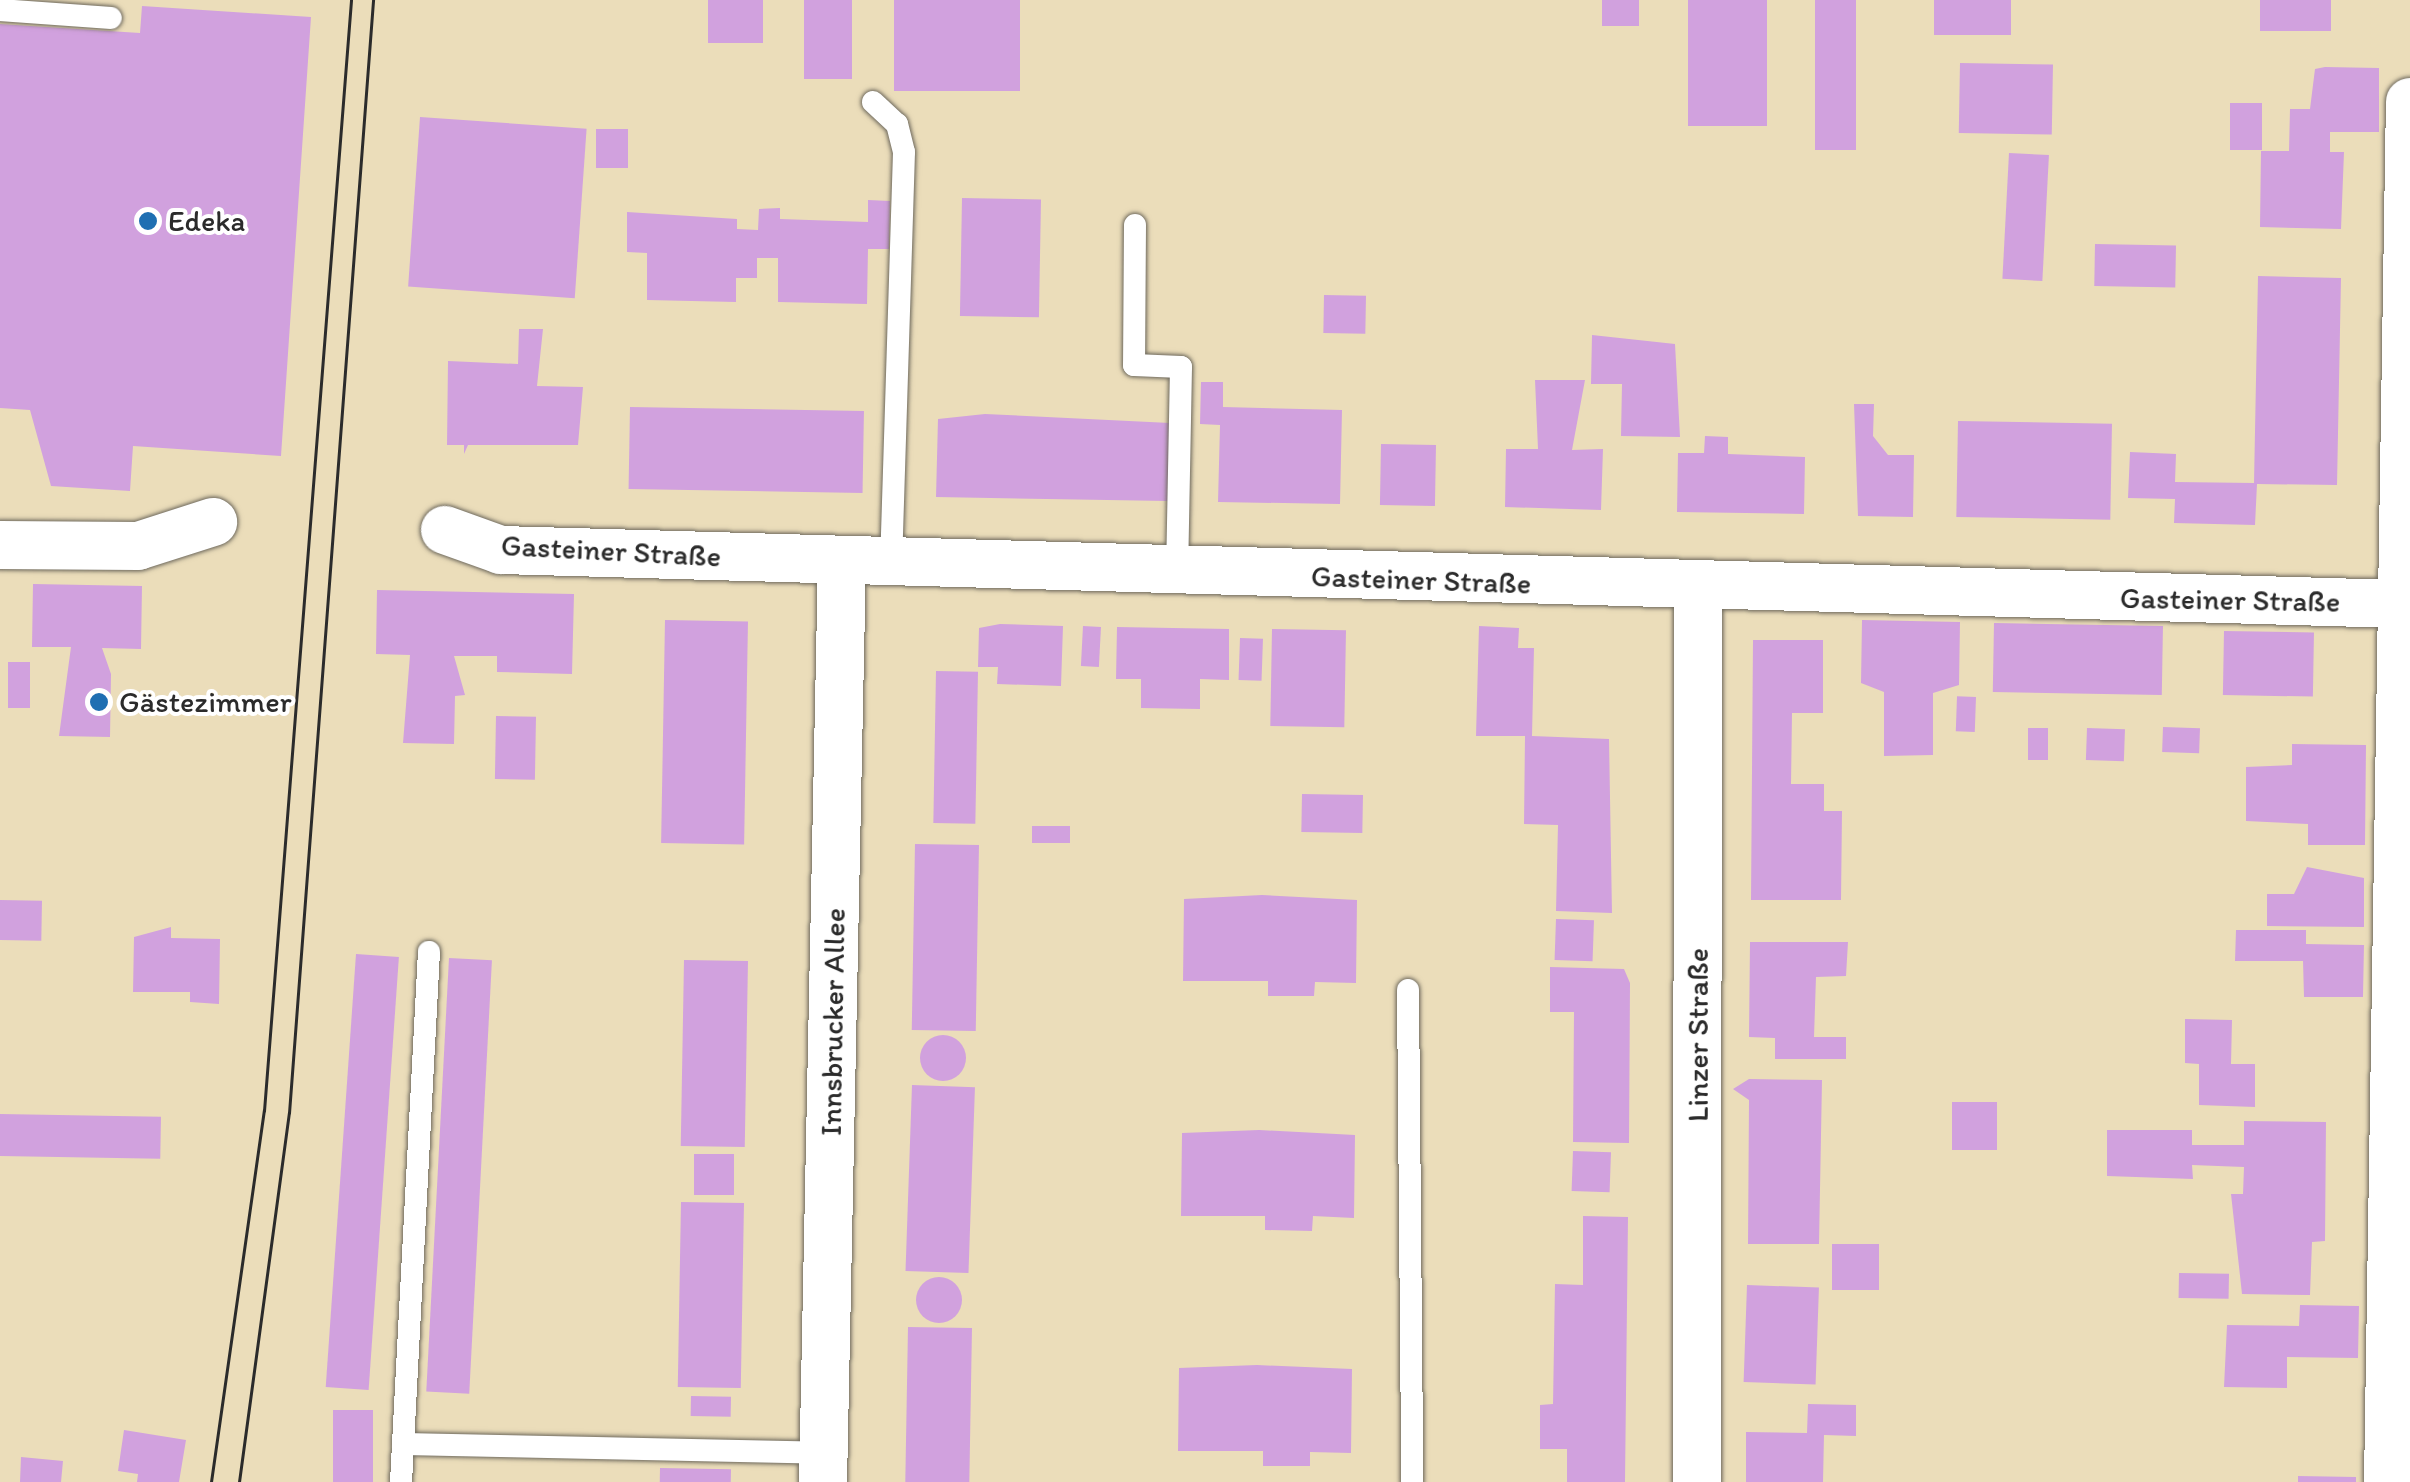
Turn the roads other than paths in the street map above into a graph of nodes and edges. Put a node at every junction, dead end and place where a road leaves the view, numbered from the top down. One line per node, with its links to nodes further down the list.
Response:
1 (0, 10): 2 (lane)
2 (111, 18)
3 (873, 102): 10 (lane)
4 (2410, 102): 13 (street)
5 (1136, 225): 11 (lane)
6 (213, 522): 8 (street)
7 (445, 530): 9 (street, Gasteiner Straße)
8 (0, 544)
9 (842, 561): 10 (street, Gasteiner Straße); 18 (street, Innsbrucker Allee)
10 (891, 563): 11 (street, Gasteiner Straße)
11 (1177, 572): 12 (street, Gasteiner Straße)
12 (1698, 588): 13 (street, Gasteiner Straße); 21 (street, Linzer Straße)
13 (2400, 604): 14 (street)
14 (2405, 727): 22 (street)
15 (430, 952): 17 (lane)
16 (1408, 990): 20 (lane)
17 (403, 1444): 18 (lane); 19 (lane)
18 (824, 1467)
19 (400, 1482)
20 (1412, 1482)
21 (1697, 1482)
22 (2388, 1482)

